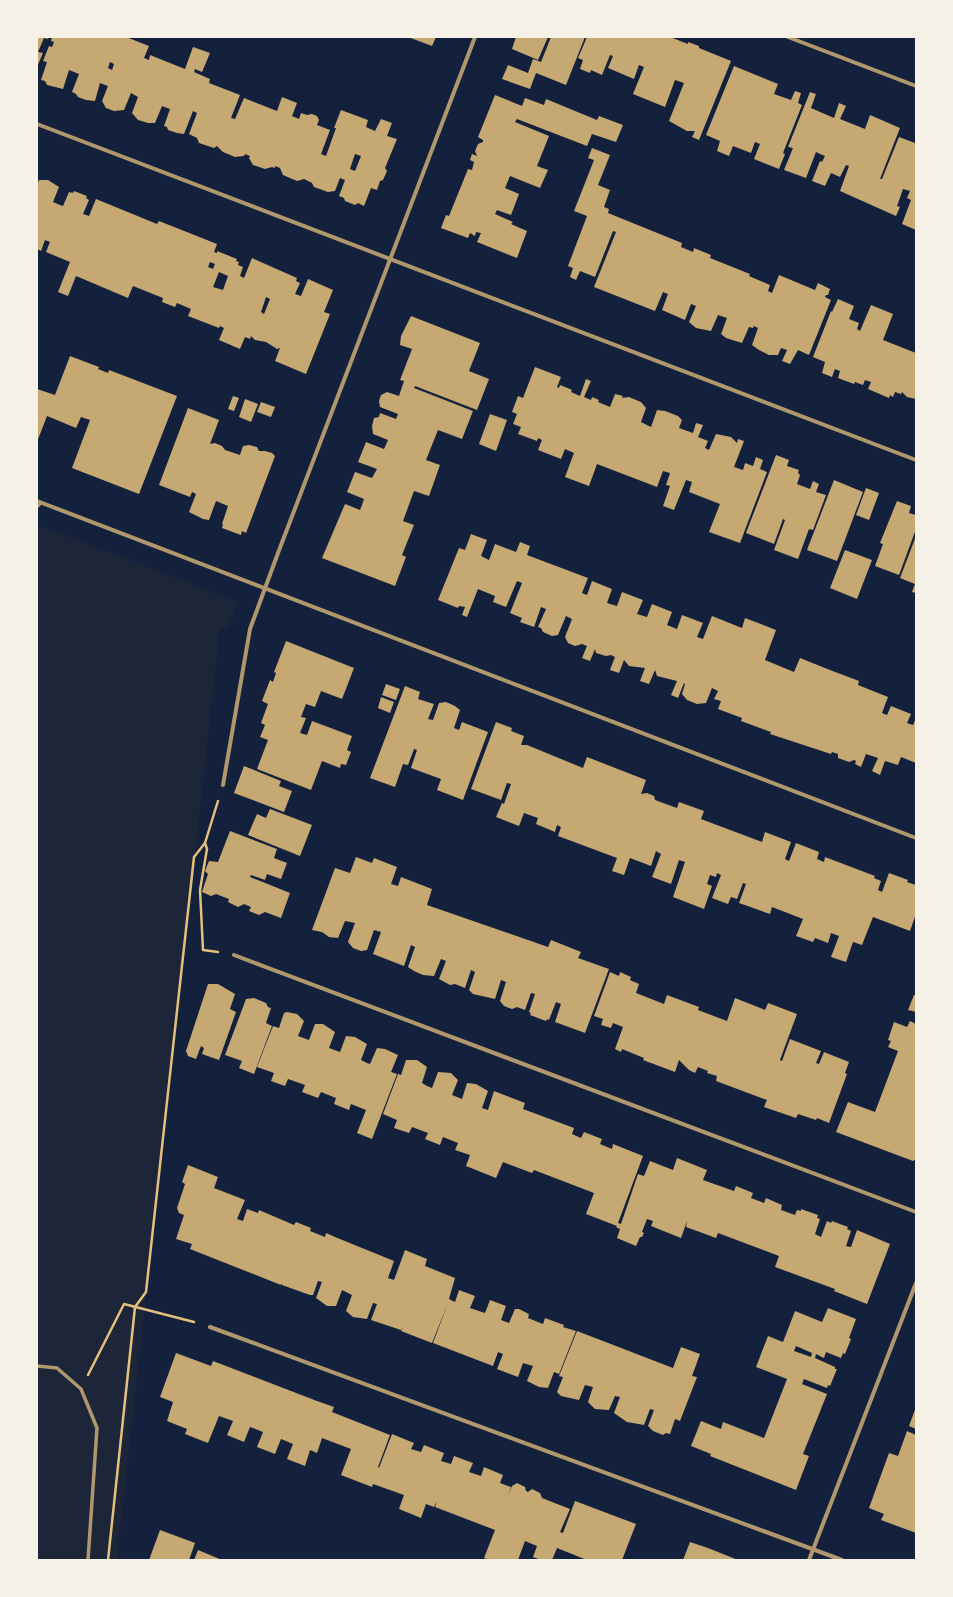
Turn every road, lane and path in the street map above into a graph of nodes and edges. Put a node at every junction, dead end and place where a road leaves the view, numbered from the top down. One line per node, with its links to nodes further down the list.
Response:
1 (475, 37): 5 (street)
2 (788, 37): 3 (street)
3 (916, 86)
4 (37, 124): 5 (street)
5 (390, 258): 6 (street); 9 (street)
6 (916, 460)
7 (39, 502): 8 (lane); 9 (street)
8 (37, 507)
9 (264, 589): 10 (street); 11 (street)
10 (223, 785): 12 (path)
11 (916, 838)
12 (205, 843): 13 (path); 16 (path)
13 (234, 955): 14 (street)
14 (916, 1212)
15 (916, 1283): 20 (street)
16 (135, 1307): 17 (path); 18 (path); 22 (path)
17 (210, 1326): 20 (street)
18 (97, 1357)
19 (37, 1366): 21 (street)
20 (813, 1549): 23 (street); 24 (street)
21 (88, 1560)
22 (108, 1560)
23 (809, 1560)
24 (842, 1560)

